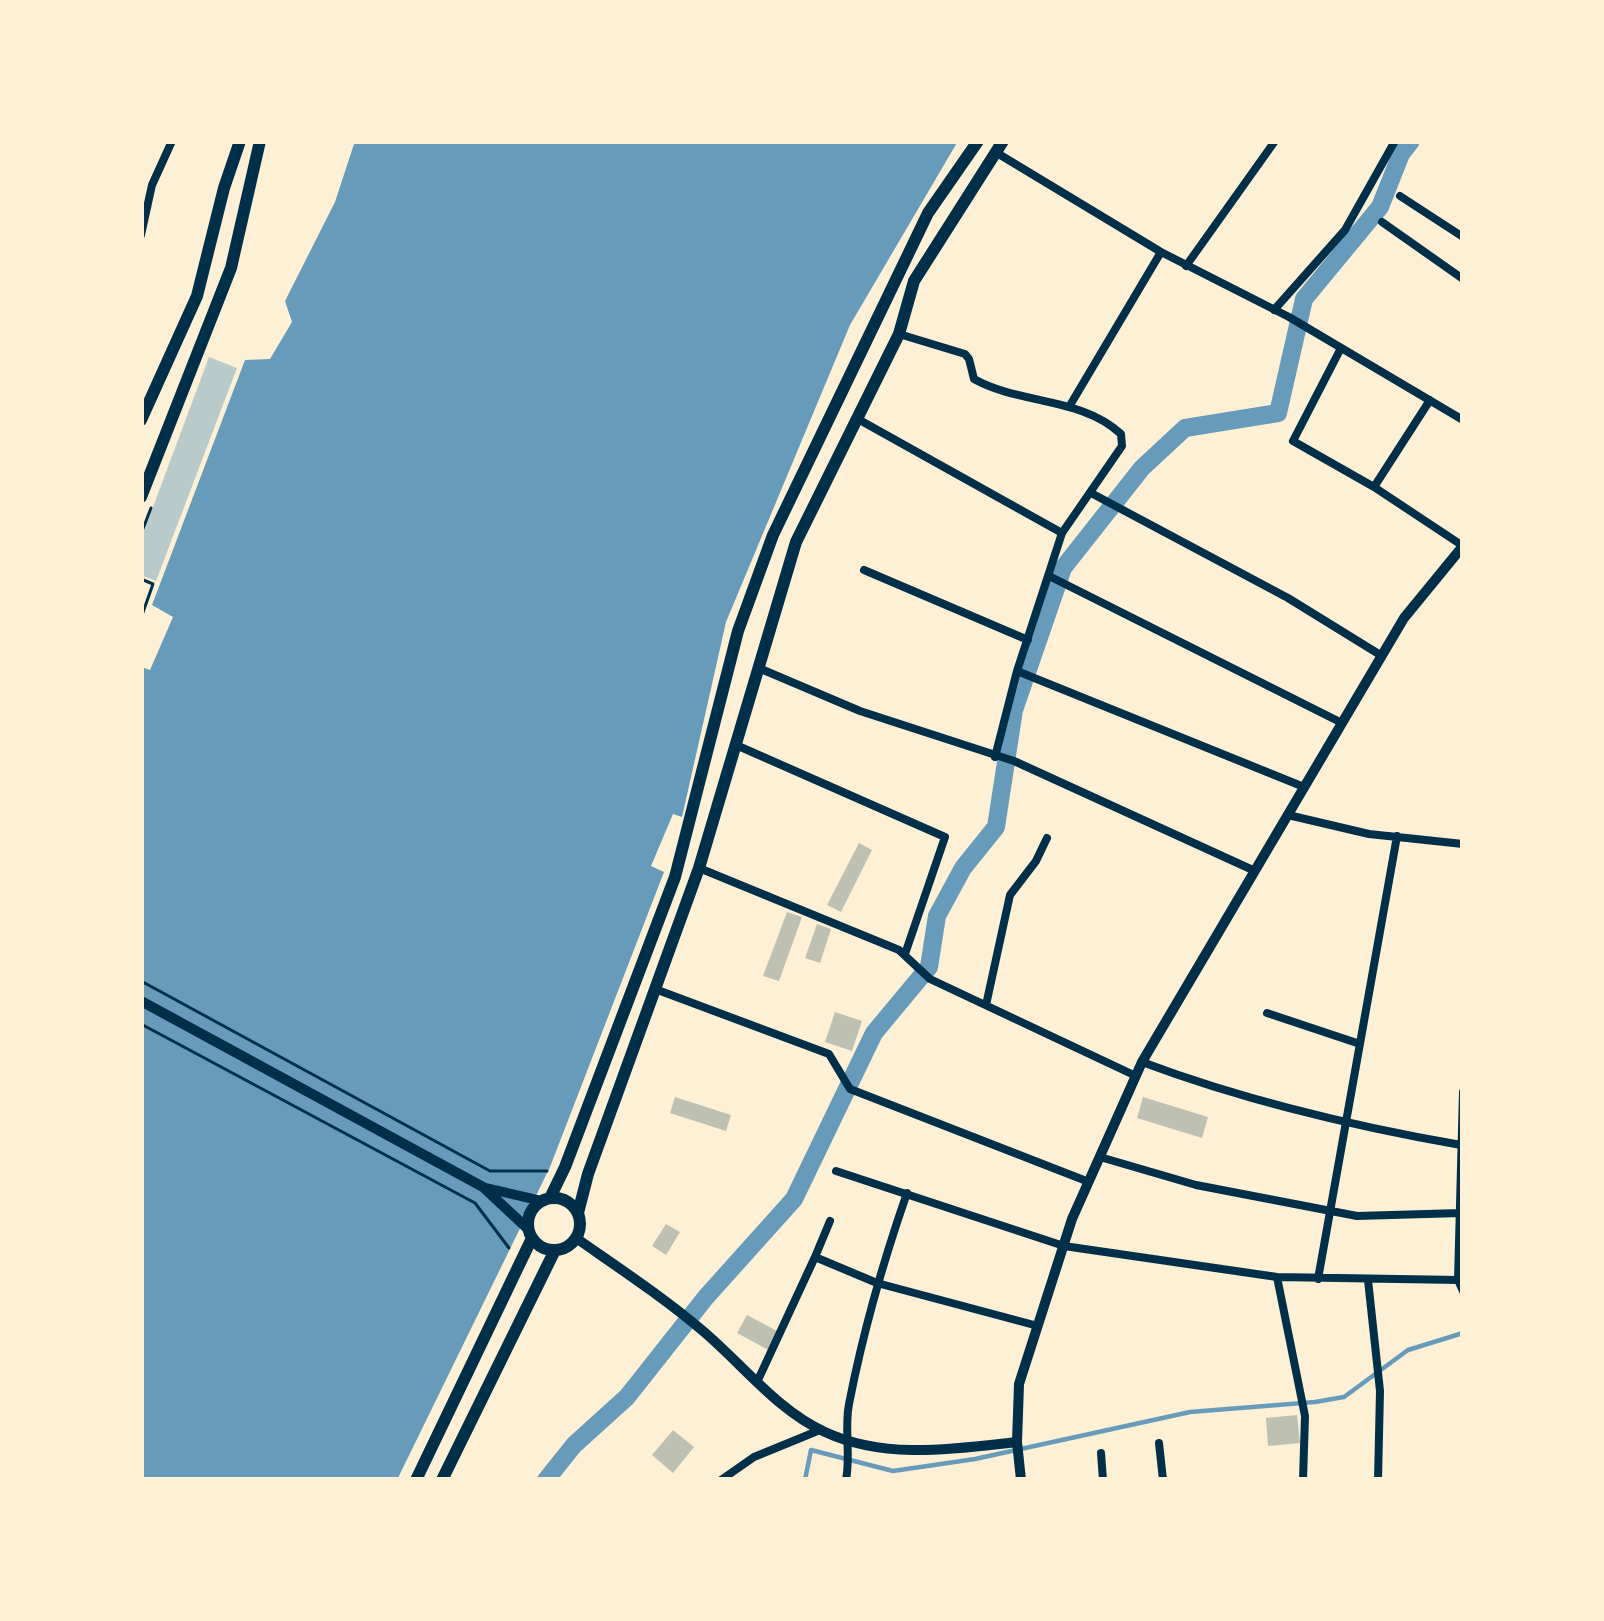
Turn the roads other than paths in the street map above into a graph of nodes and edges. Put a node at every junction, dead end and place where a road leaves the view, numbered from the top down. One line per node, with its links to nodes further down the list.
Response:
1 (172, 141): 8 (street)
2 (240, 141): 22 (main road)
3 (260, 141): 26 (main road)
4 (978, 141): 62 (main road)
5 (1275, 141): 14 (street)
6 (1395, 141): 16 (street)
7 (1000, 147): 13 (street); 17 (main road)
8 (146, 184): 11 (street)
9 (1400, 196): 12 (street)
10 (1382, 222): 15 (street)
11 (141, 235)
12 (1463, 237)
13 (1161, 252): 14 (street); 20 (street)
14 (1186, 266): 16 (street)
15 (1463, 279)
16 (1274, 310): 18 (street)
17 (898, 334): 20 (street); 21 (main road)
18 (1341, 348): 19 (street); 24 (street)
19 (1430, 400): 23 (street); 24 (street)
20 (1069, 407): 25 (street)
21 (856, 418): 27 (street); 33 (main road)
22 (141, 420)
23 (1463, 420)
24 (1374, 488): 28 (street)
25 (1091, 493): 27 (street); 32 (street)
26 (141, 497)
27 (1062, 532): 30 (street)
28 (1463, 546): 32 (main road)
29 (864, 570): 31 (street)
30 (1051, 577): 31 (street); 35 (street)
31 (1028, 640): 34 (street)
32 (1382, 656): 35 (main road)
33 (760, 669): 36 (main road); 37 (street)
34 (1017, 671): 37 (street); 38 (street)
35 (1342, 723): 38 (main road)
36 (736, 745): 43 (main road); 45 (street)
37 (995, 757): 44 (street)
38 (1304, 788): 39 (main road)
39 (1288, 815): 40 (street); 44 (main road)
40 (1397, 836): 42 (street); 50 (street)
41 (1047, 838): 48 (street)
42 (1463, 844)
43 (699, 868): 45 (street); 46 (main road)
44 (1255, 871): 51 (main road)
45 (904, 955): 48 (street)
46 (655, 989): 59 (street); 64 (main road)
47 (141, 1001): 60 (main road)
48 (986, 1005): 52 (street)
49 (1267, 1013): 50 (street)
50 (1360, 1044): 54 (street)
51 (1142, 1062): 52 (main road); 54 (street)
52 (1136, 1076): 56 (main road)
53 (1463, 1092): 55 (street)
54 (1346, 1124): 55 (street); 63 (street)
55 (1461, 1145): 58 (street)
56 (1100, 1157): 59 (main road); 63 (street)
57 (836, 1171): 61 (street)
58 (1463, 1175): 65 (street)
59 (1089, 1182): 69 (main road)
60 (483, 1187): 62 (main road); 67 (main road)
61 (907, 1193): 69 (street); 76 (street)
62 (546, 1199): 64 (main road); 67 (main road)
63 (1331, 1212): 65 (street); 73 (street)
64 (578, 1213): 68 (main road)
65 (1461, 1213): 75 (street)
66 (830, 1221): 71 (street)
67 (531, 1234): 70 (main road); 87 (main road)
68 (576, 1238): 70 (main road); 79 (main road)
69 (1064, 1246): 72 (street); 78 (main road)
70 (555, 1250): 88 (main road)
71 (815, 1257): 76 (street); 79 (street)
72 (1277, 1276): 73 (street); 92 (street)
73 (1318, 1279): 74 (street)
74 (1368, 1280): 75 (street); 93 (street)
75 (1458, 1280): 77 (street)
76 (877, 1283): 78 (street); 83 (street)
77 (1463, 1291)
78 (1038, 1327): 81 (main road)
79 (758, 1380): 80 (main road)
80 (820, 1430): 83 (main road); 89 (street)
81 (1017, 1442): 83 (main road); 85 (main road)
82 (1159, 1443): 91 (street)
83 (849, 1445): 86 (street)
84 (1101, 1453): 90 (street)
85 (1021, 1473)
86 (846, 1478)
87 (416, 1480)
88 (442, 1480)
89 (721, 1480)
90 (1103, 1480)
91 (1162, 1480)
92 (1303, 1480)
93 (1378, 1480)

